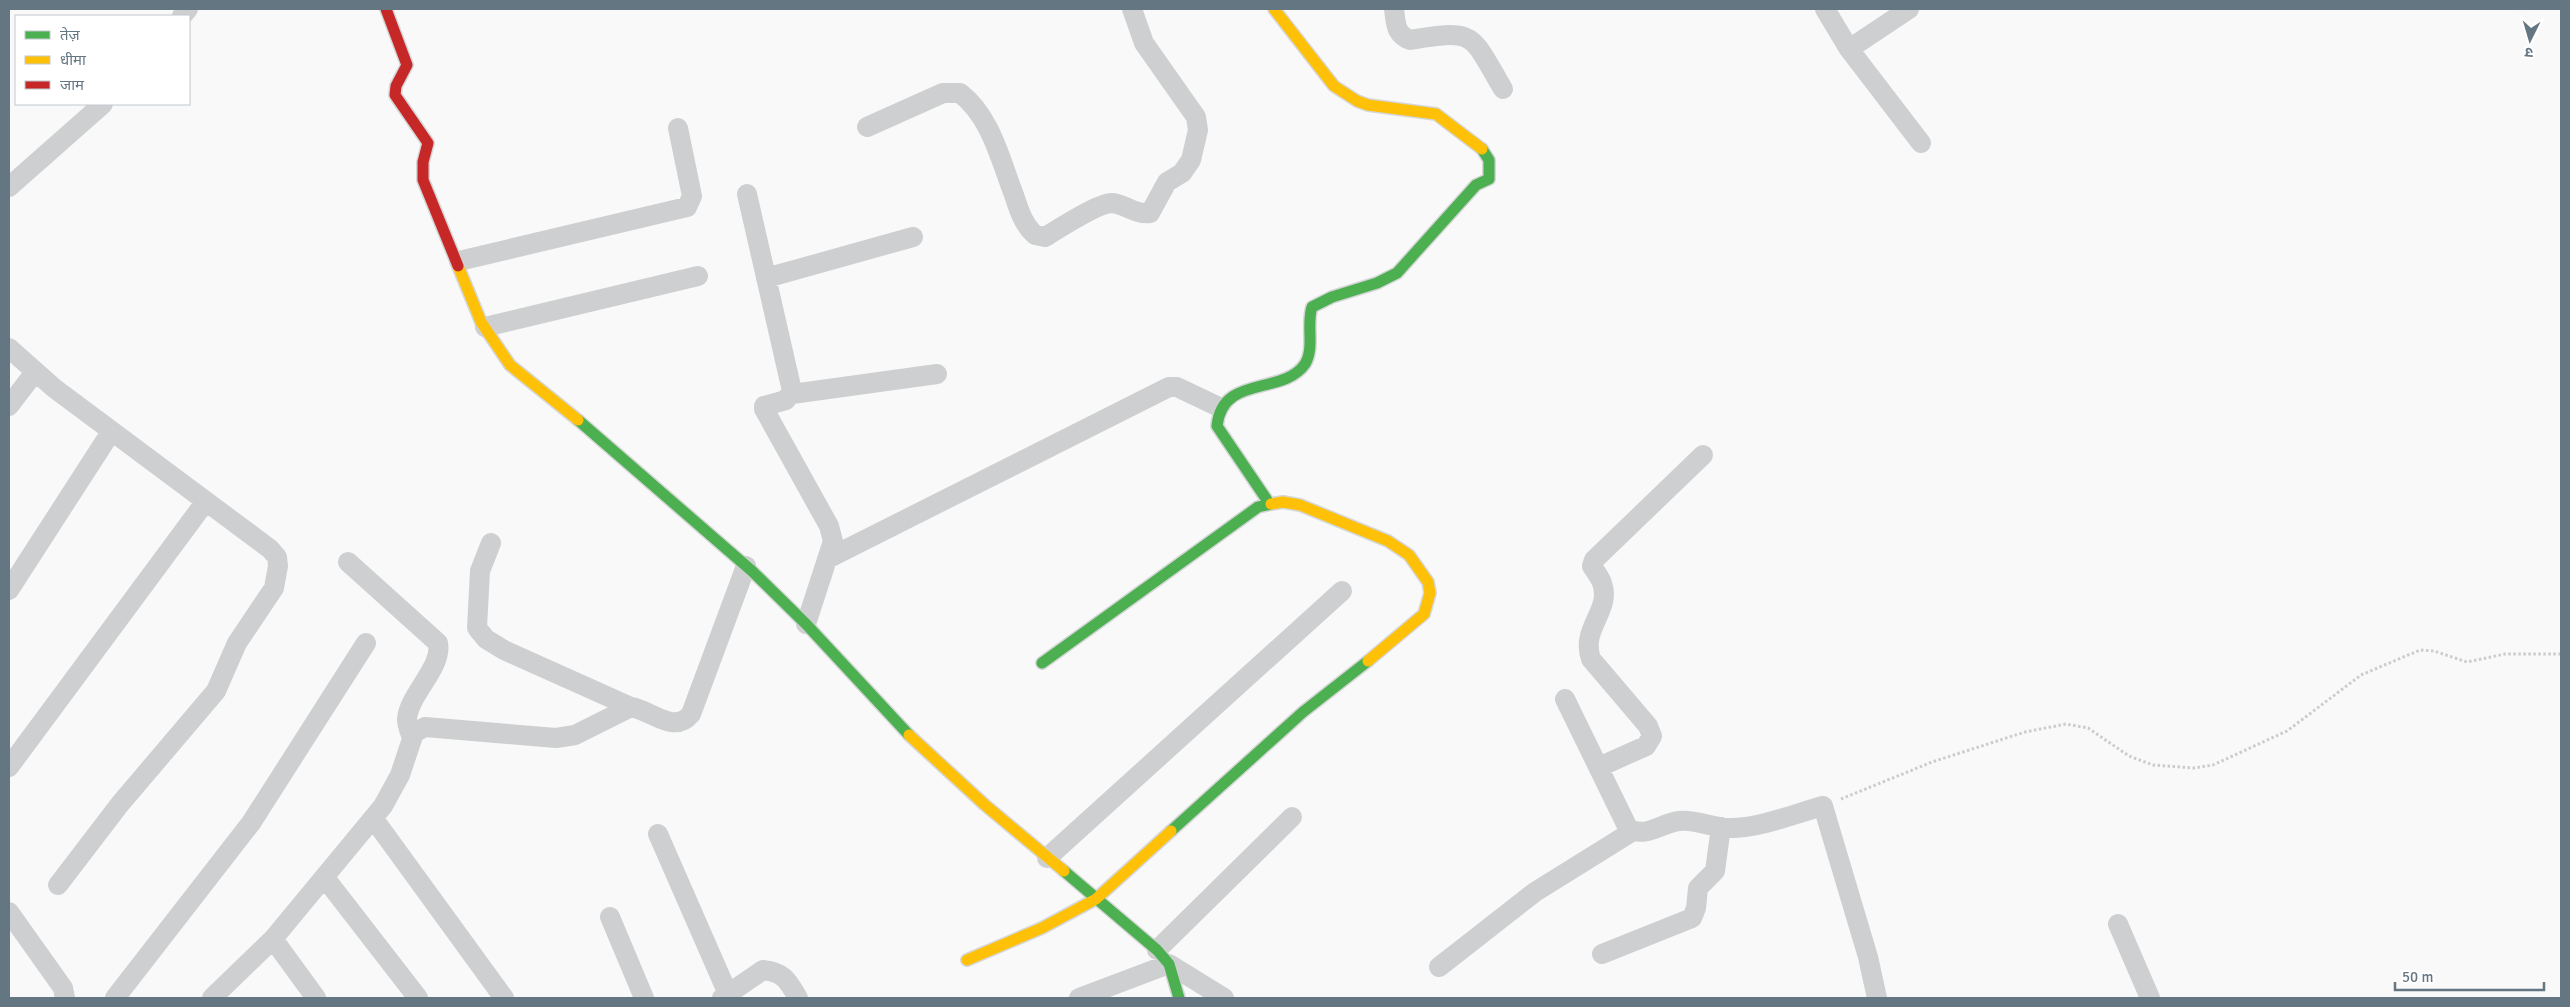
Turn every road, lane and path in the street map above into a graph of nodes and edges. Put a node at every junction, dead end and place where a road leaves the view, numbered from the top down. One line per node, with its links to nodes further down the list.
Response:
1 (386, 9): 16 (street)
2 (1132, 9): 10 (street)
3 (1274, 9): 25 (street)
4 (1394, 9): 8 (street)
5 (1825, 9): 7 (street)
6 (1909, 9): 7 (street)
7 (1848, 49): 12 (street)
8 (1503, 89)
9 (102, 105): 13 (street)
10 (867, 127)
11 (678, 128): 16 (street)
12 (1921, 143)
13 (9, 187)
14 (747, 194): 18 (street)
15 (913, 237): 18 (street)
16 (459, 261): 19 (street)
17 (698, 276): 19 (street)
18 (766, 278): 23 (street)
19 (485, 328): 33 (street)
20 (9, 348): 21 (street)
21 (35, 372): 24 (street); 26 (street)
22 (938, 374): 23 (street)
23 (792, 394): 31 (street)
24 (9, 406)
25 (1219, 407): 29 (street); 31 (street)
26 (112, 432): 28 (street); 34 (street)
27 (1703, 455): 44 (street)
28 (206, 501): 43 (street); 53 (street)
29 (1269, 503): 39 (street); 54 (street)
30 (491, 542): 41 (street)
31 (827, 559): 36 (street)
32 (348, 562): 42 (street)
33 (746, 566): 36 (street); 41 (street)
34 (9, 590)
35 (1342, 591): 51 (street)
36 (806, 624): 51 (street)
37 (366, 643): 65 (street)
38 (2561, 654): 45 (path)
39 (1042, 663)
40 (1565, 699): 44 (street)
41 (631, 707): 42 (street)
42 (412, 738): 46 (street)
43 (9, 767)
44 (1598, 767): 49 (street)
45 (1823, 806): 48 (street); 75 (street)
46 (373, 818): 52 (street); 69 (street)
47 (1292, 818): 60 (street)
48 (1721, 828): 49 (street); 59 (street)
49 (1633, 831): 62 (street)
50 (658, 834): 63 (street)
51 (1047, 858): 54 (street)
52 (325, 878): 58 (street); 68 (street)
53 (58, 885)
54 (1096, 899): 60 (street); 61 (street)
55 (9, 912): 64 (street)
56 (610, 917): 70 (street)
57 (2118, 924): 76 (street)
58 (273, 939): 66 (street); 67 (street)
59 (1602, 954)
60 (1163, 957): 72 (street); 73 (street); 74 (street)
61 (967, 960)
62 (1439, 967)
63 (725, 996): 71 (street)
64 (65, 998)
65 (115, 998)
66 (212, 998)
67 (316, 998)
68 (418, 998)
69 (504, 998)
70 (644, 998)
71 (798, 998)
72 (1080, 998)
73 (1180, 998)
74 (1224, 998)
75 (1877, 998)
76 (2150, 998)

